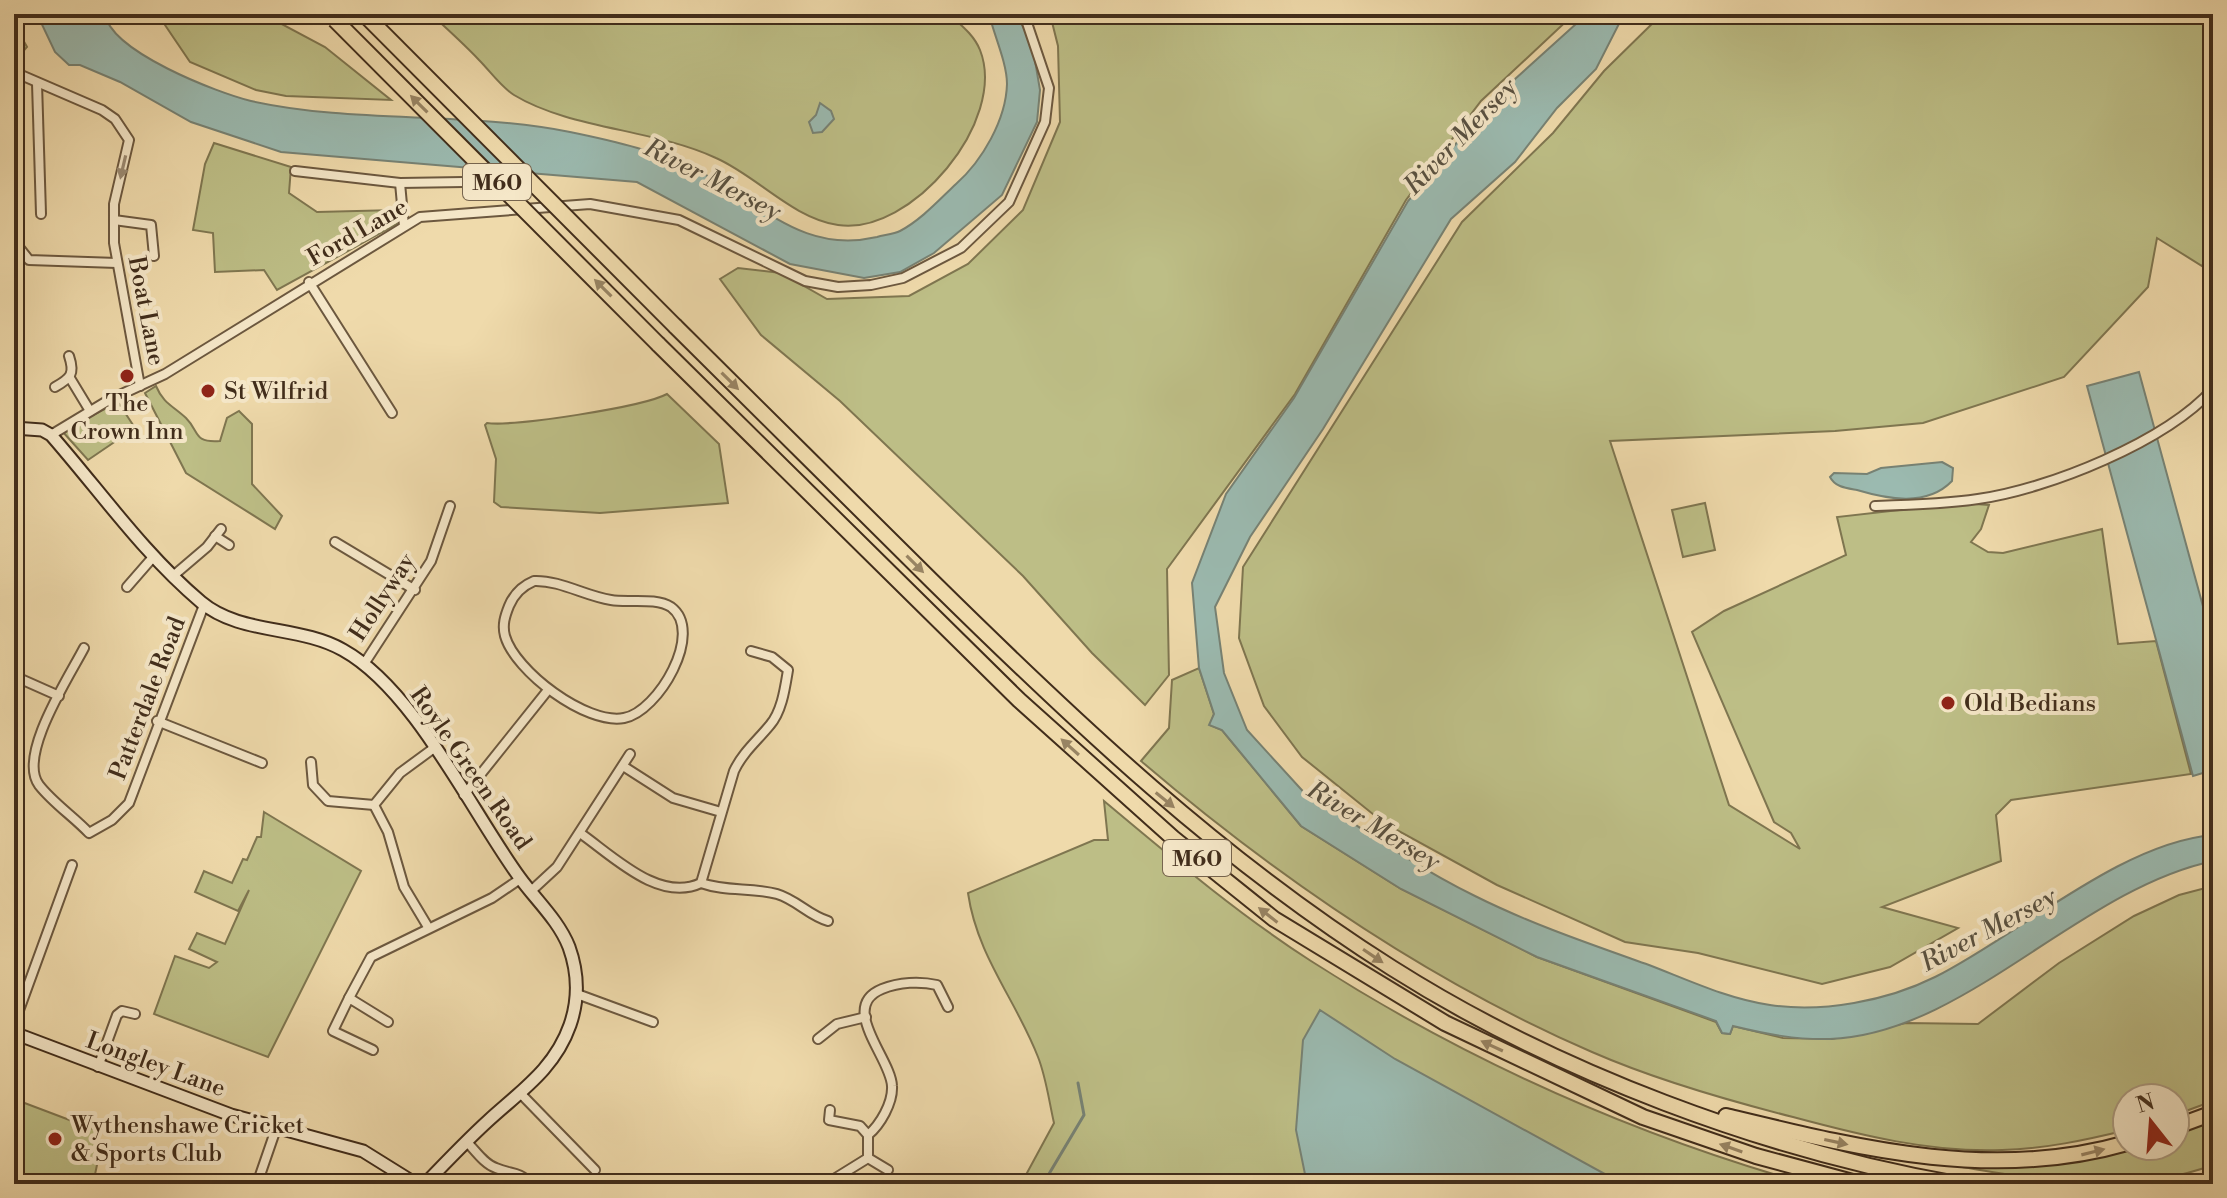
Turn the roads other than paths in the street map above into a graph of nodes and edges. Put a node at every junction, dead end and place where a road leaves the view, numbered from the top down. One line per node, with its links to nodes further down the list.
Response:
1 (364, 14): 71 (highway, M60, one-way to 71, bridge)
2 (1024, 14): 11 (street, Ford Lane)
3 (332, 17): 89 (highway, M60, one-way to 3, bridge)
4 (14, 72): 5 (street)
5 (37, 83): 9 (street); 10 (street, Boat Lane, one-way to 10)
6 (295, 171): 8 (street)
7 (464, 182): 8 (street)
8 (400, 183): 11 (street)
9 (41, 214)
10 (114, 220): 13 (street); 14 (street, Boat Lane)
11 (404, 226): 15 (street, Ford Lane)
12 (14, 241): 14 (street)
13 (154, 256)
14 (117, 263): 18 (street, Boat Lane)
15 (309, 282): 18 (street, Ford Lane); 22 (street)
16 (69, 356): 17 (street)
17 (70, 378): 19 (street); 21 (street)
18 (140, 386): 21 (street, Ford Lane)
19 (55, 387)
20 (2213, 389): 26 (street)
21 (90, 411): 24 (street, Ford Lane)
22 (392, 413)
23 (14, 428): 24 (main road)
24 (51, 435): 29 (main road, Royle Green Road)
25 (450, 506): 32 (street, Hollyway)
26 (1875, 506)
27 (335, 542): 32 (street)
28 (229, 545): 30 (street)
29 (154, 556): 30 (main road, Royle Green Road); 31 (street)
30 (173, 576): 33 (main road, Royle Green Road)
31 (127, 587)
32 (415, 590): 36 (street, Hollyway)
33 (204, 605): 36 (main road, Royle Green Road); 40 (street, Patterdale Road)
34 (84, 648): 39 (street)
35 (751, 651): 50 (street)
36 (364, 664): 41 (main road, Royle Green Road)
37 (14, 676): 39 (street)
38 (548, 690): 38 (street); 48 (street)
39 (59, 696): 40 (street, Patterdale Road)
40 (157, 721): 44 (street)
41 (434, 748): 48 (main road, Royle Green Road); 49 (street)
42 (630, 754): 45 (street)
43 (311, 762): 46 (street)
44 (262, 763)
45 (623, 766): 50 (street); 51 (street)
46 (312, 778): 47 (street); 49 (street)
47 (300, 779)
48 (464, 795): 53 (main road, Royle Green Road)
49 (374, 805): 57 (street)
50 (721, 812): 54 (street)
51 (580, 833): 54 (street); 55 (street)
52 (72, 865): 65 (street)
53 (520, 879): 55 (main road, Royle Green Road); 57 (street)
54 (701, 883): 56 (street)
55 (530, 892): 58 (main road, Royle Green Road)
56 (828, 921)
57 (428, 927): 59 (street)
58 (577, 994): 64 (street); 70 (main road, Royle Green Road)
59 (349, 998): 63 (street); 68 (street)
60 (948, 1007): 62 (street)
61 (135, 1014): 69 (street)
62 (866, 1017): 67 (street); 76 (street)
63 (388, 1022)
64 (653, 1022)
65 (14, 1024)
66 (14, 1033): 69 (main road, Longley Lane)
67 (818, 1039)
68 (373, 1050)
69 (98, 1067): 75 (main road, Longley Lane)
70 (521, 1094): 77 (main road, Royle Green Road); 81 (street)
71 (1651, 1098): 78 (highway, M60, one-way to 78); 90 (highway, M60)
72 (830, 1110): 76 (street)
73 (2213, 1113): 74 (highway)
74 (2191, 1121)
75 (277, 1126): 84 (street); 85 (main road, Longley Lane)
76 (868, 1135): 79 (street)
77 (466, 1141): 83 (street); 86 (main road, Royle Green Road)
78 (2111, 1147)
79 (868, 1158): 82 (street); 88 (street)
80 (524, 1161): 83 (street)
81 (595, 1170)
82 (888, 1170)
83 (518, 1171): 87 (street)
84 (257, 1184)
85 (416, 1184)
86 (425, 1184)
87 (532, 1184)
88 (826, 1184)
89 (1860, 1184)
90 (1957, 1184)

